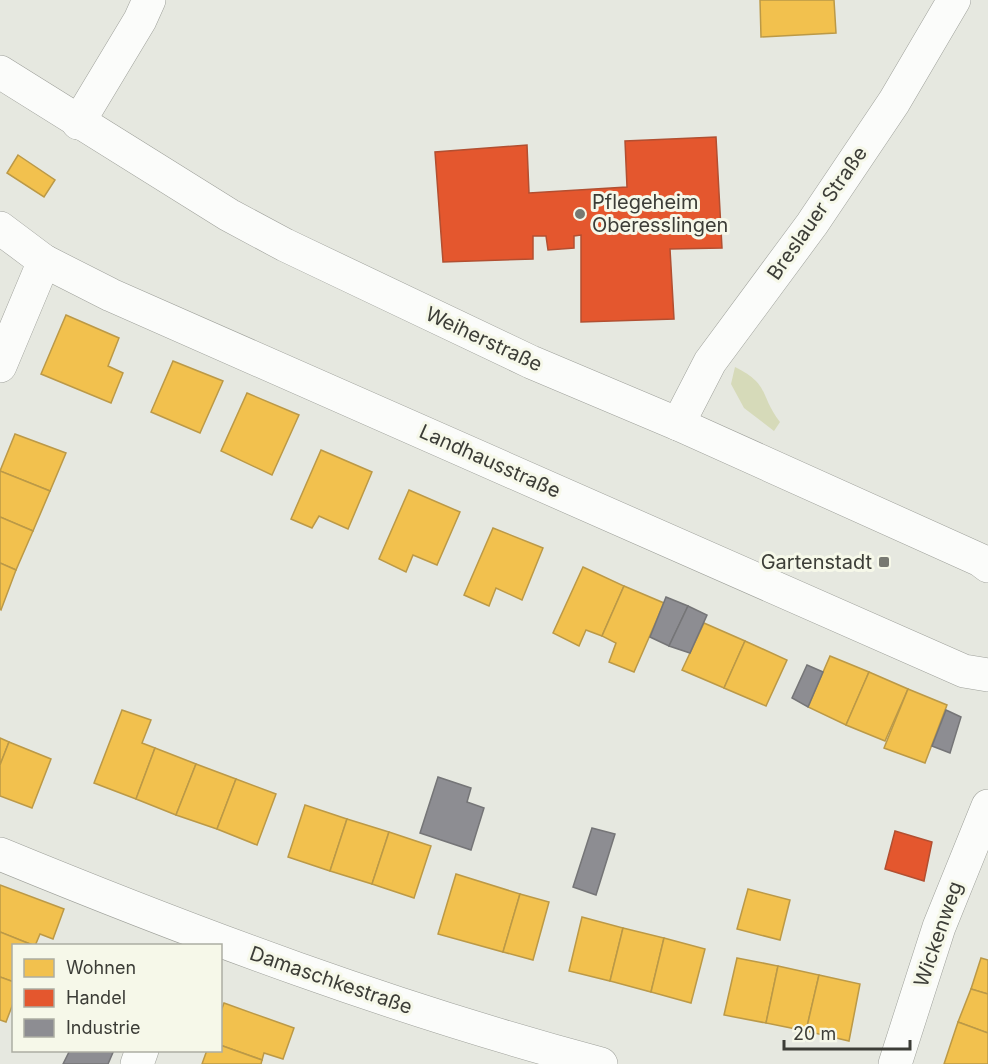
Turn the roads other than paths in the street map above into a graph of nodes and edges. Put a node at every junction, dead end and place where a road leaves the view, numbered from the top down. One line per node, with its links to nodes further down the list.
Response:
1 (149, 0): 4 (street)
2 (954, 0): 8 (street, Breslauer Straße)
3 (0, 72): 4 (street, Weiherstraße)
4 (78, 123): 8 (street, Weiherstraße)
5 (0, 228): 6 (street, Landhausstraße)
6 (44, 261): 7 (street); 10 (street, Landhausstraße)
7 (0, 366)
8 (678, 424): 9 (street, Weiherstraße)
9 (988, 566)
10 (988, 675)
11 (988, 806): 18 (street, Wickenweg)
12 (0, 854): 13 (street, Damaschkestraße)
13 (186, 938): 14 (street, Damaschkestraße)
14 (205, 944)
15 (222, 949): 16 (street, Damaschkestraße)
16 (520, 1054): 17 (street, Damaschkestraße)
17 (600, 1064)
18 (895, 1064)

